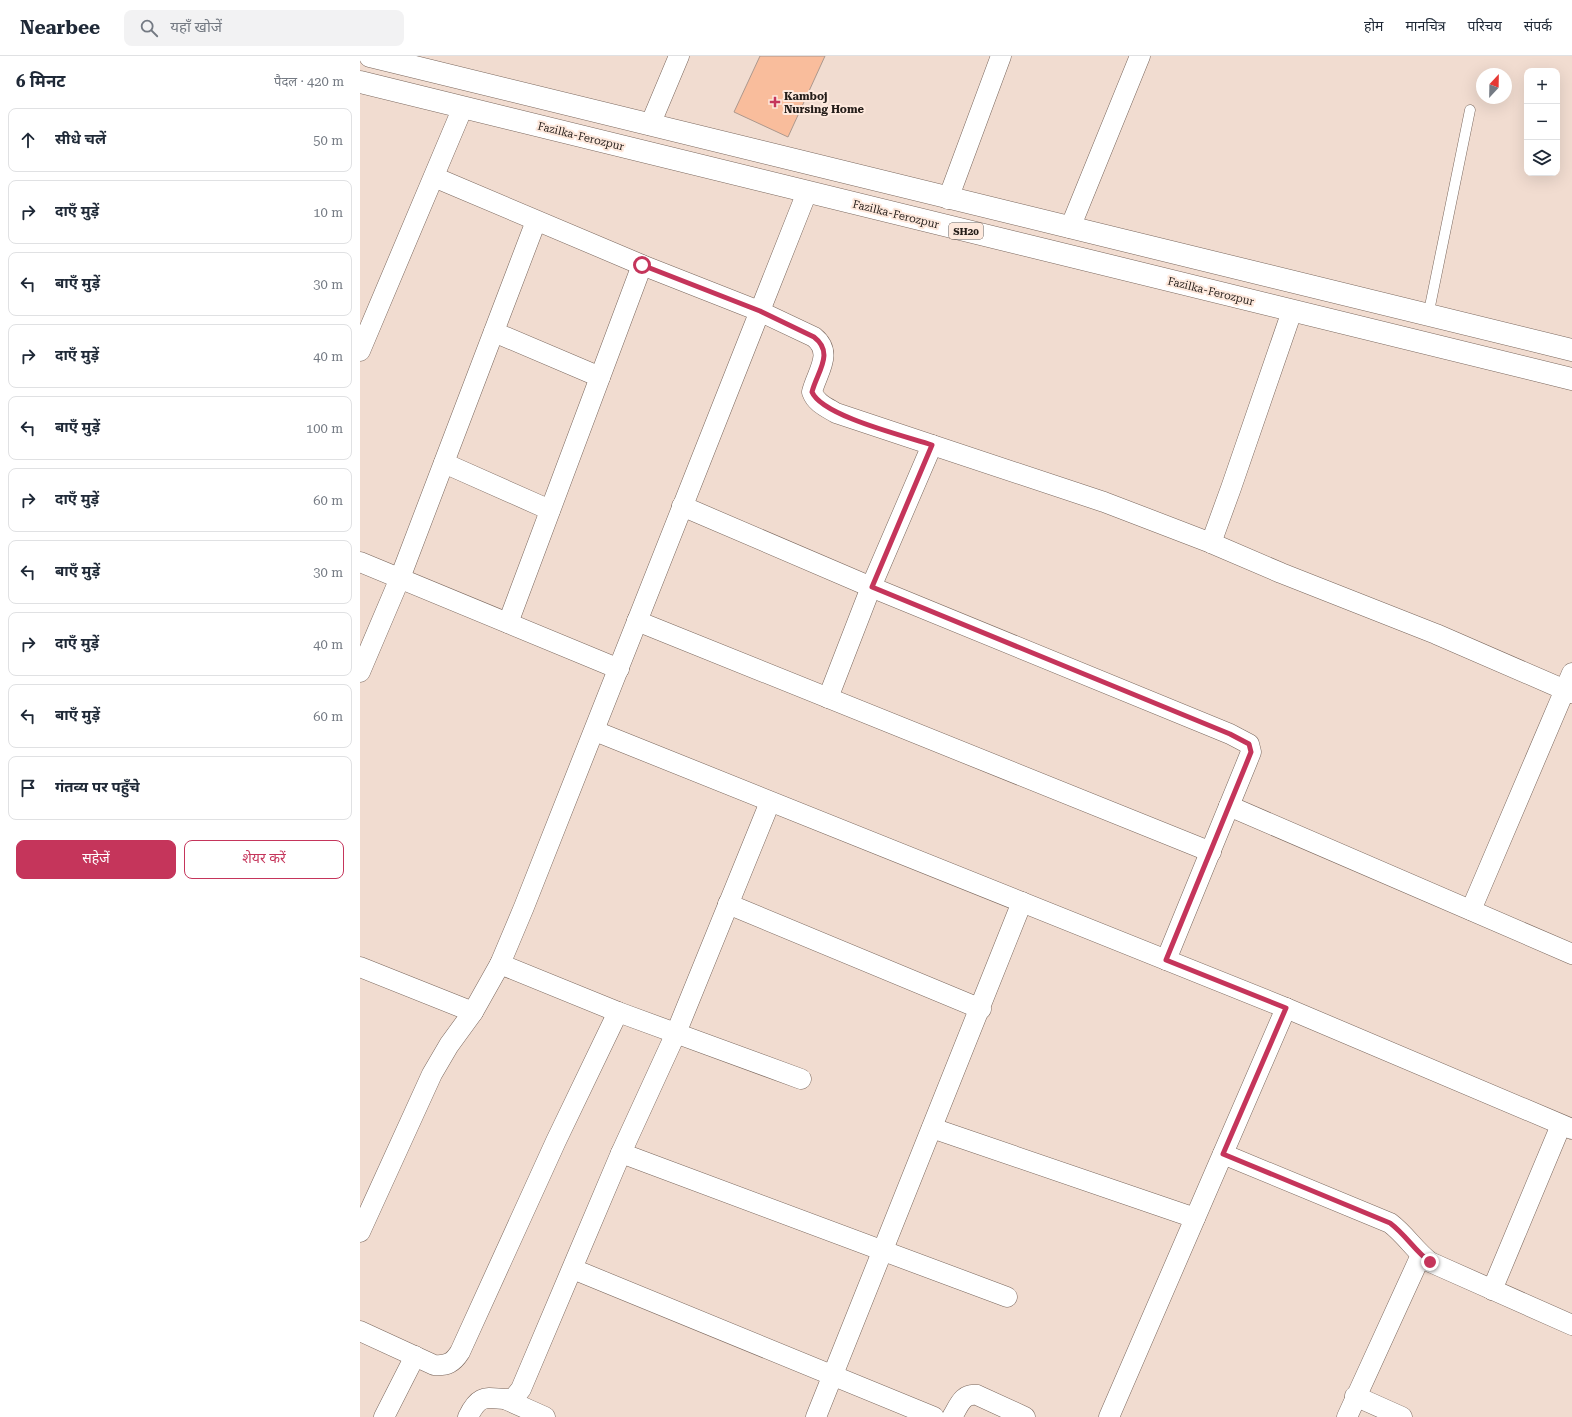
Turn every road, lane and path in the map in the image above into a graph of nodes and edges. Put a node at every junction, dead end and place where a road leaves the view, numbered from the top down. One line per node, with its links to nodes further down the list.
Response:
1 (370, 56): 8 (main road, SH20)
2 (680, 56): 8 (street)
3 (1001, 56): 11 (street)
4 (1140, 56): 13 (street)
5 (362, 86): 6 (main road, Fazilka-Ferozpur / SH20)
6 (463, 107): 9 (street); 10 (main road, Fazilka-Ferozpur / SH20)
7 (1470, 110): 17 (lane)
8 (650, 125): 11 (main road, SH20)
9 (434, 177): 12 (street); 20 (street)
10 (807, 192): 15 (street); 16 (main road, Fazilka-Ferozpur / SH20)
11 (948, 199): 13 (main road, SH20)
12 (536, 220): 14 (street); 18 (street)
13 (1070, 228): 17 (main road, SH20)
14 (642, 265): 15 (street); 21 (street)
15 (760, 311): 23 (street); 25 (street)
16 (1292, 311): 22 (main road, Fazilka-Ferozpur / SH20); 27 (street)
17 (1428, 316): 19 (main road, SH20)
18 (494, 332): 21 (street); 24 (street)
19 (1572, 350)
20 (360, 351)
21 (600, 377): 26 (street)
22 (1572, 379)
23 (932, 445): 27 (street); 30 (street)
24 (444, 463): 26 (street); 29 (street)
25 (682, 506): 30 (street); 31 (street)
26 (550, 510): 32 (street)
27 (1211, 542): 35 (street)
28 (360, 562): 29 (street)
29 (400, 578): 32 (street); 34 (street)
30 (872, 587): 36 (street); 39 (street)
31 (637, 621): 33 (street); 36 (street)
32 (508, 623): 33 (street)
33 (619, 669): 37 (street)
34 (360, 672)
35 (1570, 685): 43 (street)
36 (828, 698): 40 (street)
37 (594, 731): 38 (street); 46 (street)
38 (770, 802): 41 (street); 42 (street)
39 (1229, 806): 40 (street); 43 (street)
40 (1211, 852): 45 (street)
41 (1022, 902): 45 (street); 49 (street)
42 (728, 904): 49 (street); 52 (street)
43 (1471, 910): 44 (street)
44 (1572, 954)
45 (1166, 960): 48 (street)
46 (500, 964): 50 (street); 51 (street)
47 (360, 967): 50 (street)
48 (1286, 1008): 54 (street); 57 (street)
49 (981, 1009): 55 (street)
50 (473, 1012): 59 (street)
51 (618, 1012): 52 (street); 67 (street)
52 (676, 1033): 53 (street); 56 (street)
53 (801, 1078)
54 (1567, 1127): 63 (street)
55 (932, 1128): 58 (street); 60 (street)
56 (621, 1153): 60 (street); 62 (street)
57 (1223, 1154): 58 (street); 61 (street)
58 (1195, 1218): 78 (street)
59 (360, 1232)
60 (882, 1249): 64 (street); 68 (street)
61 (1421, 1255): 63 (street); 69 (street)
62 (573, 1269): 68 (street); 70 (street)
63 (1492, 1290): 65 (street)
64 (1007, 1297)
65 (1572, 1325)
66 (360, 1331): 67 (street)
67 (415, 1356): 71 (street)
68 (832, 1375): 74 (street); 75 (street)
69 (1356, 1396): 79 (street); 80 (street)
70 (507, 1400): 72 (street); 73 (street)
71 (384, 1417)
72 (468, 1417)
73 (545, 1417)
74 (816, 1417)
75 (934, 1417)
76 (952, 1417): 77 (street)
77 (1025, 1417)
78 (1109, 1417)
79 (1346, 1417)
80 (1402, 1417)

